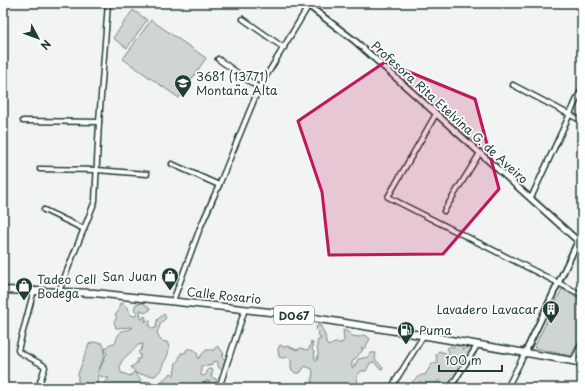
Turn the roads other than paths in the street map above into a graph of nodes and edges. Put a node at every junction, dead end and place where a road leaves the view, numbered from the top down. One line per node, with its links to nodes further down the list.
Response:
1 (108, 3): 13 (street)
2 (307, 4): 4 (street); 9 (street, Profesora Rita Etelvina G. de Aveiro)
3 (242, 19): 4 (street)
4 (284, 48): 7 (street)
5 (218, 59): 7 (street)
6 (512, 85): 10 (street)
7 (259, 88): 19 (street)
8 (582, 88): 10 (street)
9 (436, 114): 14 (street, Profesora Rita Etelvina G. de Aveiro); 26 (street)
10 (570, 115): 12 (street); 20 (street)
11 (23, 121): 13 (street)
12 (582, 121)
13 (99, 122): 17 (street)
14 (480, 153): 20 (street, Profesora Rita Etelvina G. de Aveiro); 22 (street)
15 (172, 164): 19 (street)
16 (40, 169): 17 (street)
17 (97, 170): 18 (street); 23 (street)
18 (147, 174)
19 (219, 185): 31 (street)
20 (531, 198): 25 (street, Profesora Rita Etelvina G. de Aveiro)
21 (44, 210): 23 (street)
22 (444, 211)
23 (84, 229): 29 (street)
24 (582, 233): 25 (street)
25 (578, 241): 26 (street)
26 (558, 284): 30 (street); 36 (street)
27 (3, 290): 28 (main road, Calle Rosario / D067)
28 (34, 290): 29 (main road, Calle Rosario / D067); 39 (street)
29 (59, 291): 31 (main road, Calle Rosario / D067)
30 (582, 295)
31 (173, 301): 32 (main road, Calle Rosario / D067)
32 (245, 309): 33 (main road, Calle Rosario / D067); 40 (street)
33 (424, 335): 35 (main road, Calle Rosario / D067); 41 (street)
34 (582, 343): 37 (street)
35 (478, 344): 36 (main road, Calle Rosario / D067); 42 (street)
36 (525, 353): 37 (main road, Calle Rosario / D067); 43 (street)
37 (573, 361): 38 (main road, Calle Rosario / D067)
38 (582, 363)
39 (38, 388)
40 (219, 388)
41 (391, 388)
42 (450, 388)
43 (507, 388)

